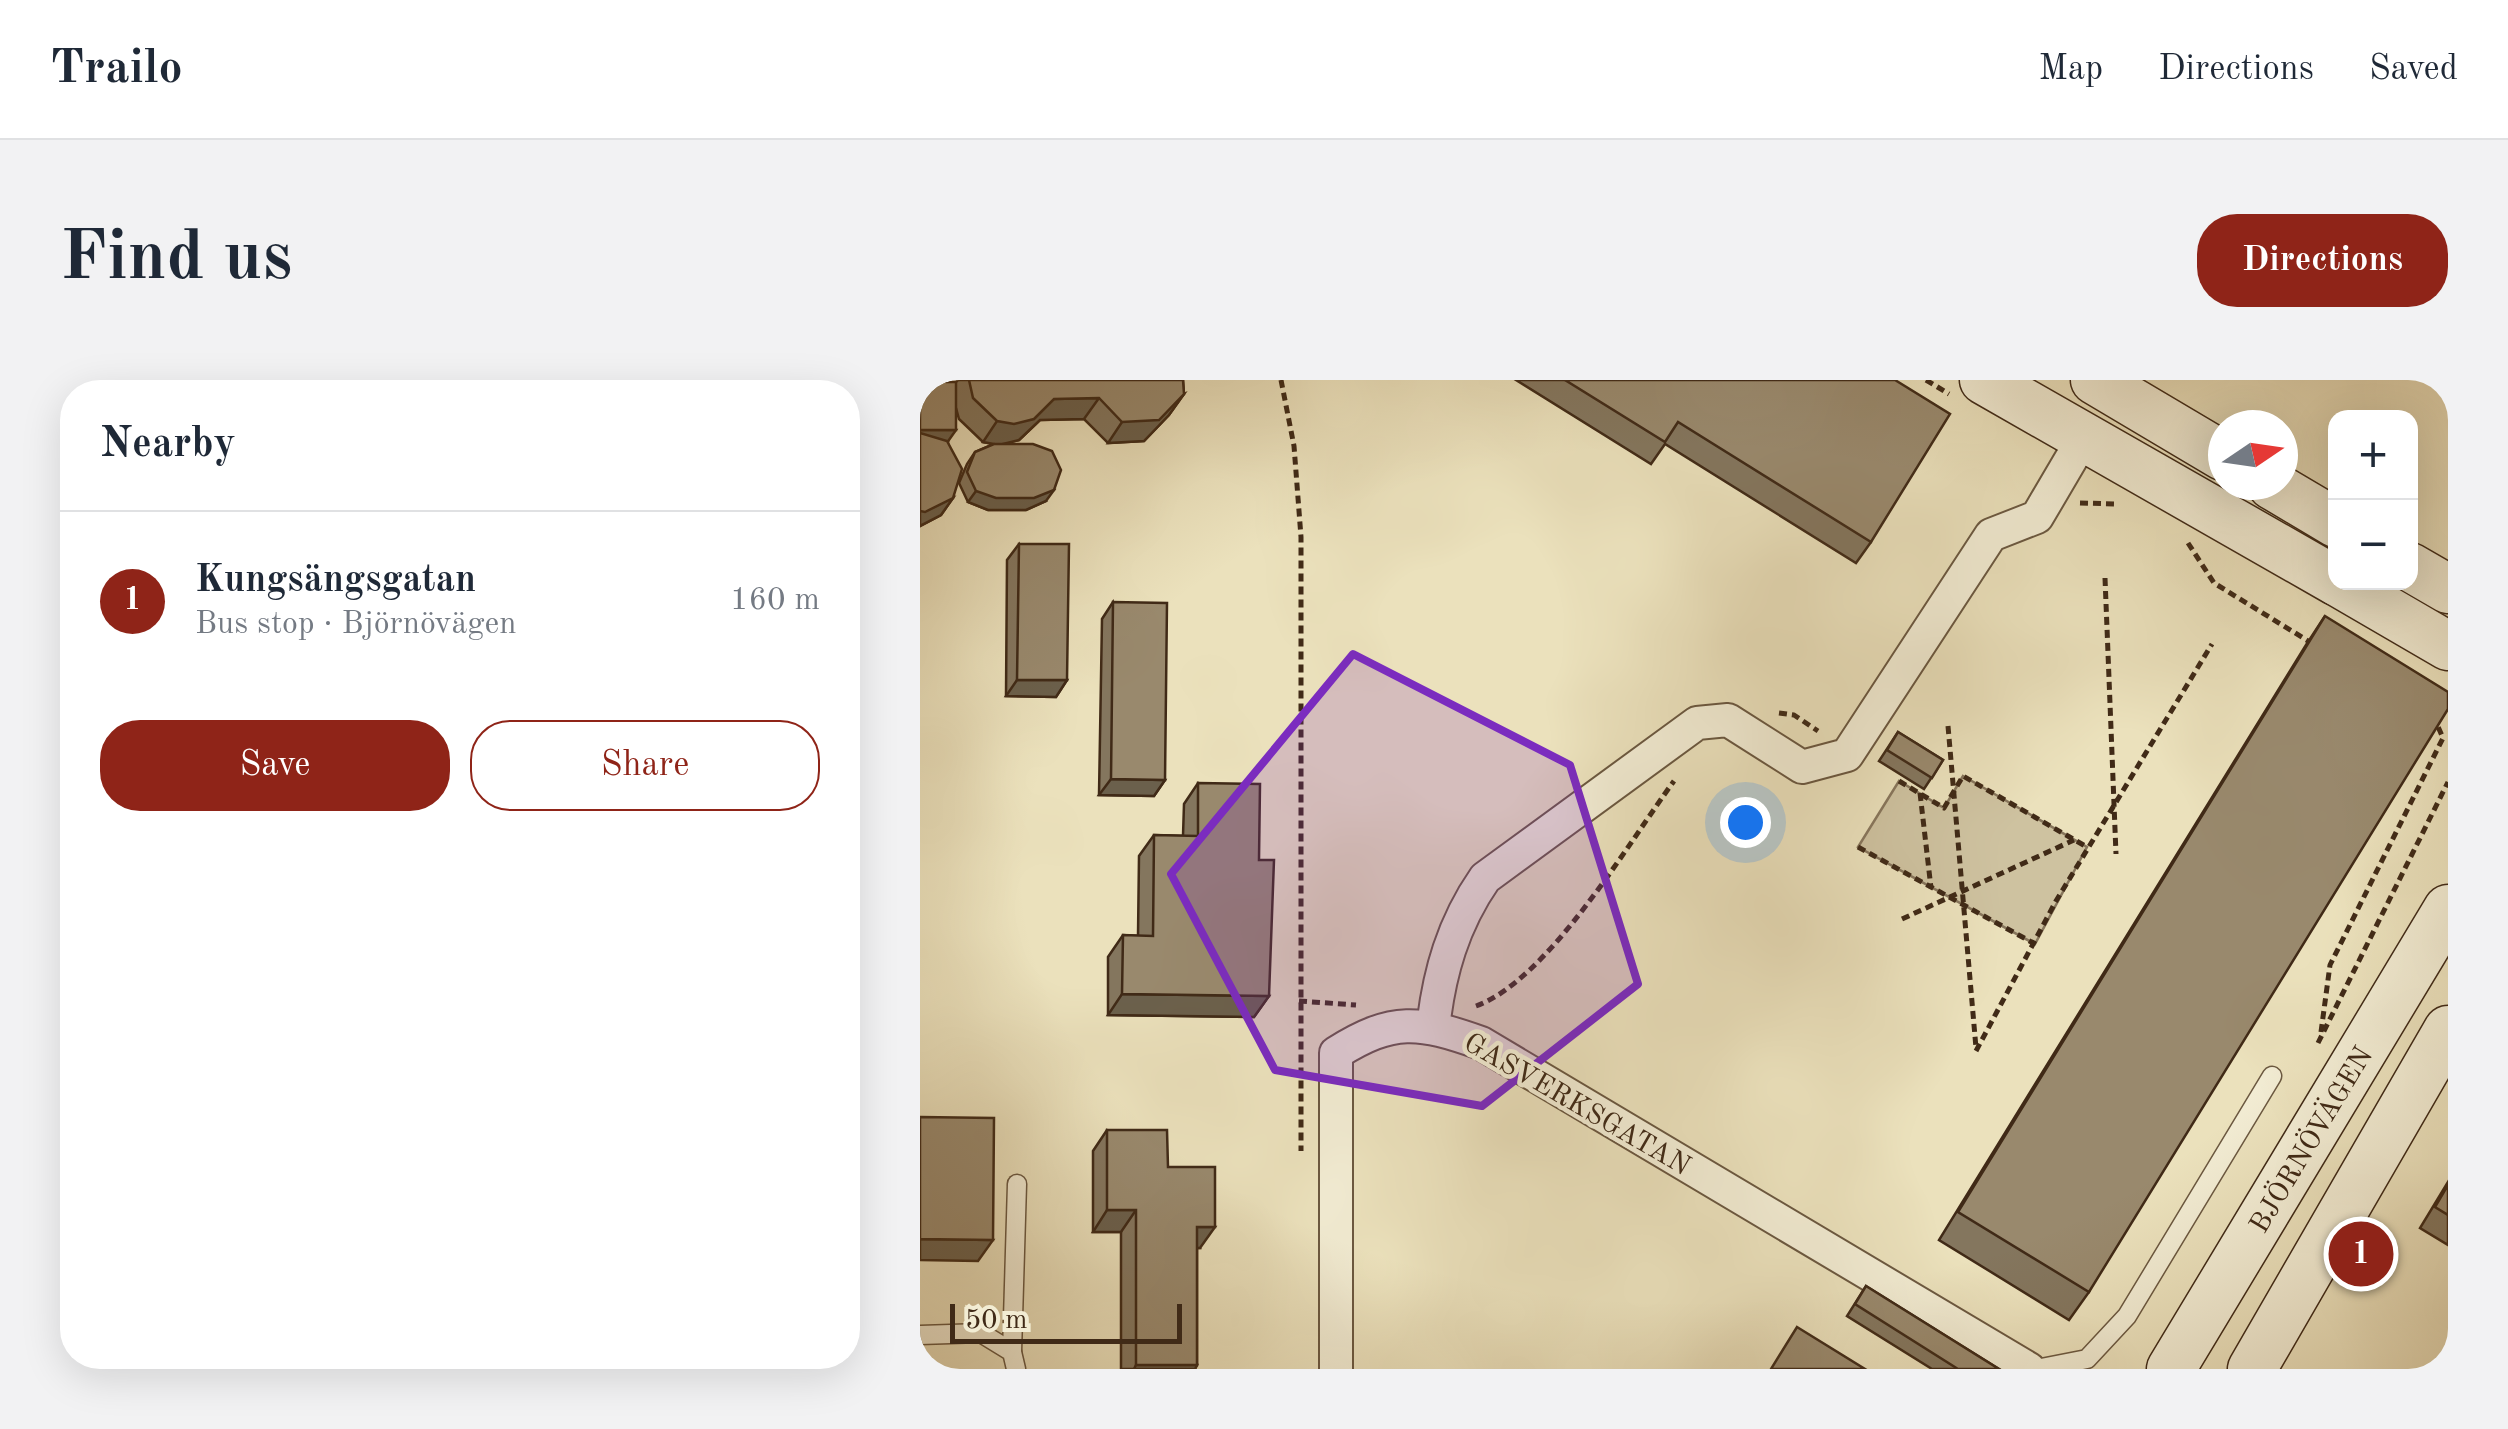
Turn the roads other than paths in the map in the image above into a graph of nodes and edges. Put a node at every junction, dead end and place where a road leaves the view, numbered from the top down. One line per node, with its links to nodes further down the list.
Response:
1 (1984, 380): 3 (main road)
2 (2095, 380): 4 (main road)
3 (2084, 437): 8 (main road); 13 (street)
4 (2208, 447)
5 (2298, 500): 6 (main road)
6 (2328, 517)
7 (2418, 572): 9 (main road)
8 (2328, 577)
9 (2448, 589)
10 (2351, 590): 11 (main road)
11 (2448, 646)
12 (2448, 909): 21 (main road, BJÖRNÖVÄGEN)
13 (1434, 1019): 19 (street, GASVERKSGATAN); 20 (street, GASVERKSGATAN)
14 (2448, 1030): 22 (main road)
15 (2272, 1076): 20 (lane)
16 (1017, 1184): 18 (lane)
17 (920, 1335): 18 (lane)
18 (1014, 1361)
19 (1336, 1369)
20 (2032, 1369)
21 (2171, 1369)
22 (2252, 1369)

